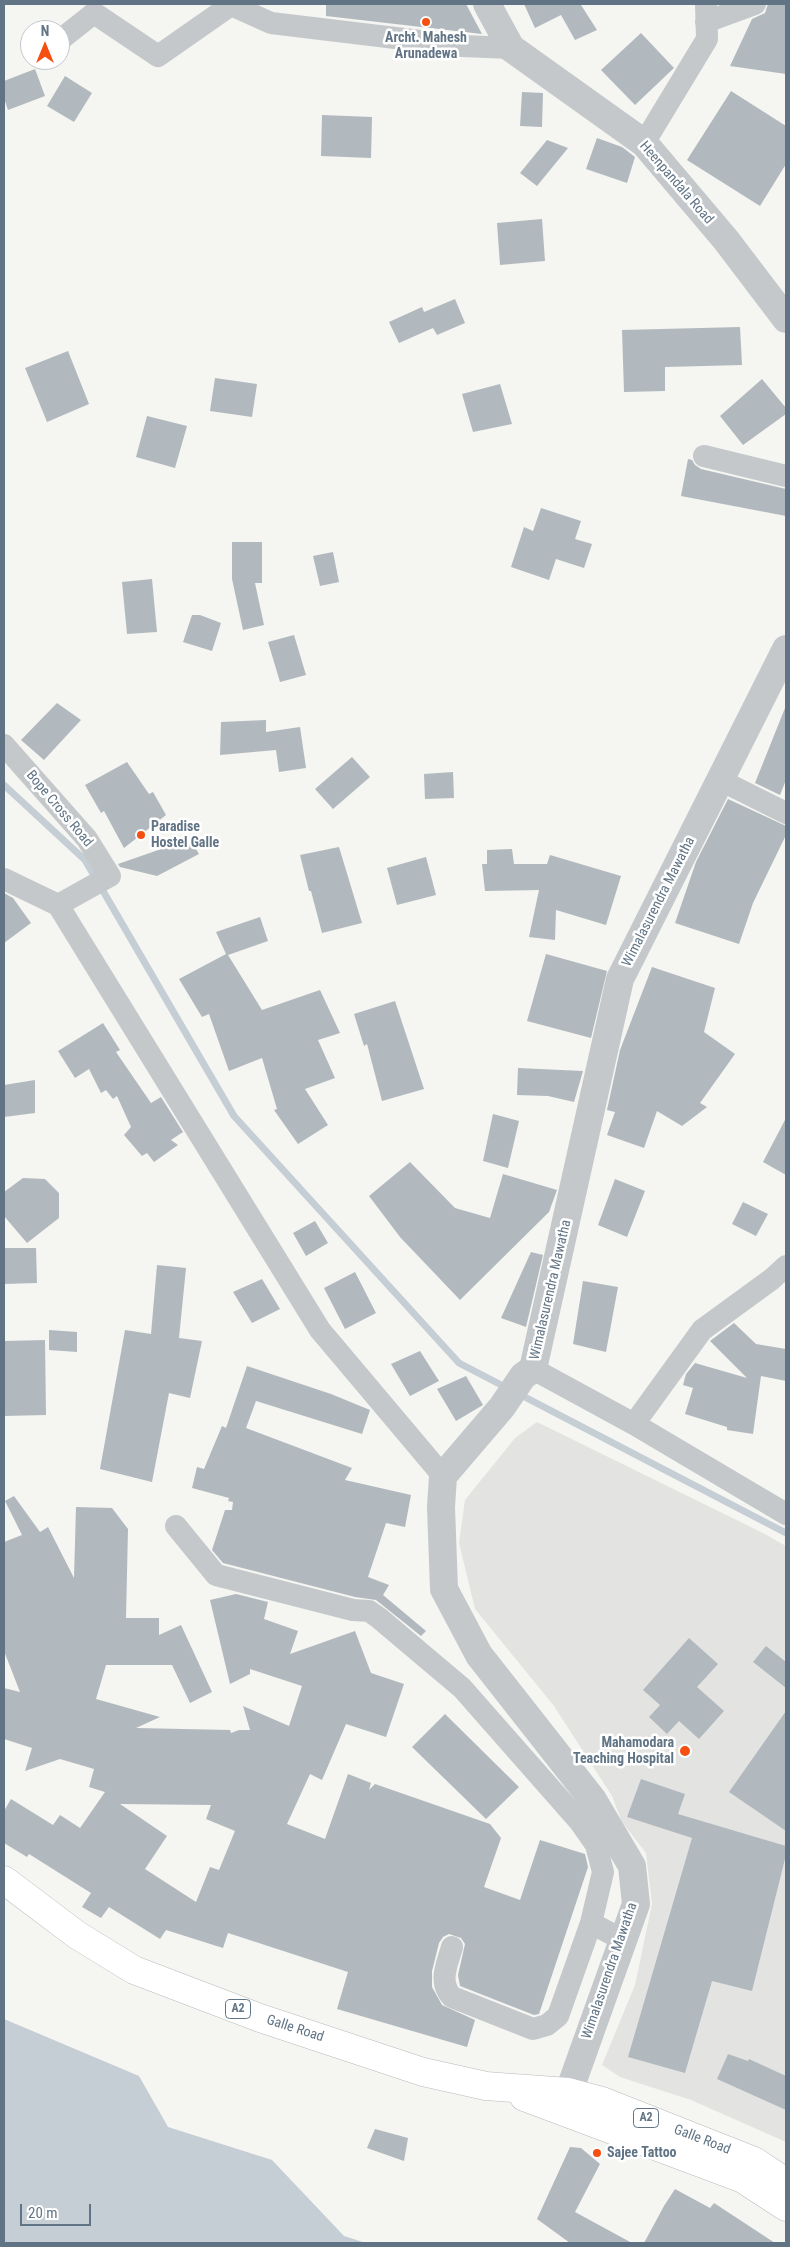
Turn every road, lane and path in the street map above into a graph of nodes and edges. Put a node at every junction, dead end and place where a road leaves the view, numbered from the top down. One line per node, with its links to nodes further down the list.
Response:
1 (487, 4): 5 (street, Heenpandala Road)
2 (754, 4): 3 (street)
3 (706, 13): 6 (street)
4 (70, 32): 5 (street)
5 (511, 48): 6 (street, Heenpandala Road)
6 (644, 143): 7 (street, Heenpandala Road)
7 (786, 319)
8 (704, 456): 9 (street)
9 (786, 476)
10 (786, 649): 12 (street, Wimalasurendra Mawatha)
11 (4, 745): 15 (street, Bope Cross Road)
12 (720, 780): 13 (street); 17 (street, Wimalasurendra Mawatha)
13 (786, 813)
14 (4, 880): 15 (street)
15 (58, 905): 19 (street)
16 (786, 1266): 18 (street)
17 (528, 1373): 18 (street); 19 (street, Wimalasurendra Mawatha)
18 (634, 1424): 20 (street)
19 (443, 1476): 24 (street, Wimalasurendra Mawatha)
20 (786, 1514)
21 (176, 1526): 23 (street)
22 (4, 1880): 26 (highway, Galle Road / A2)
23 (591, 1923): 24 (street); 25 (street)
24 (623, 1940): 26 (street, Wimalasurendra Mawatha)
25 (452, 1947)
26 (565, 2101): 27 (highway, Galle Road / A2); 28 (highway, Galle Road / A2)
27 (786, 2182)
28 (786, 2207)

